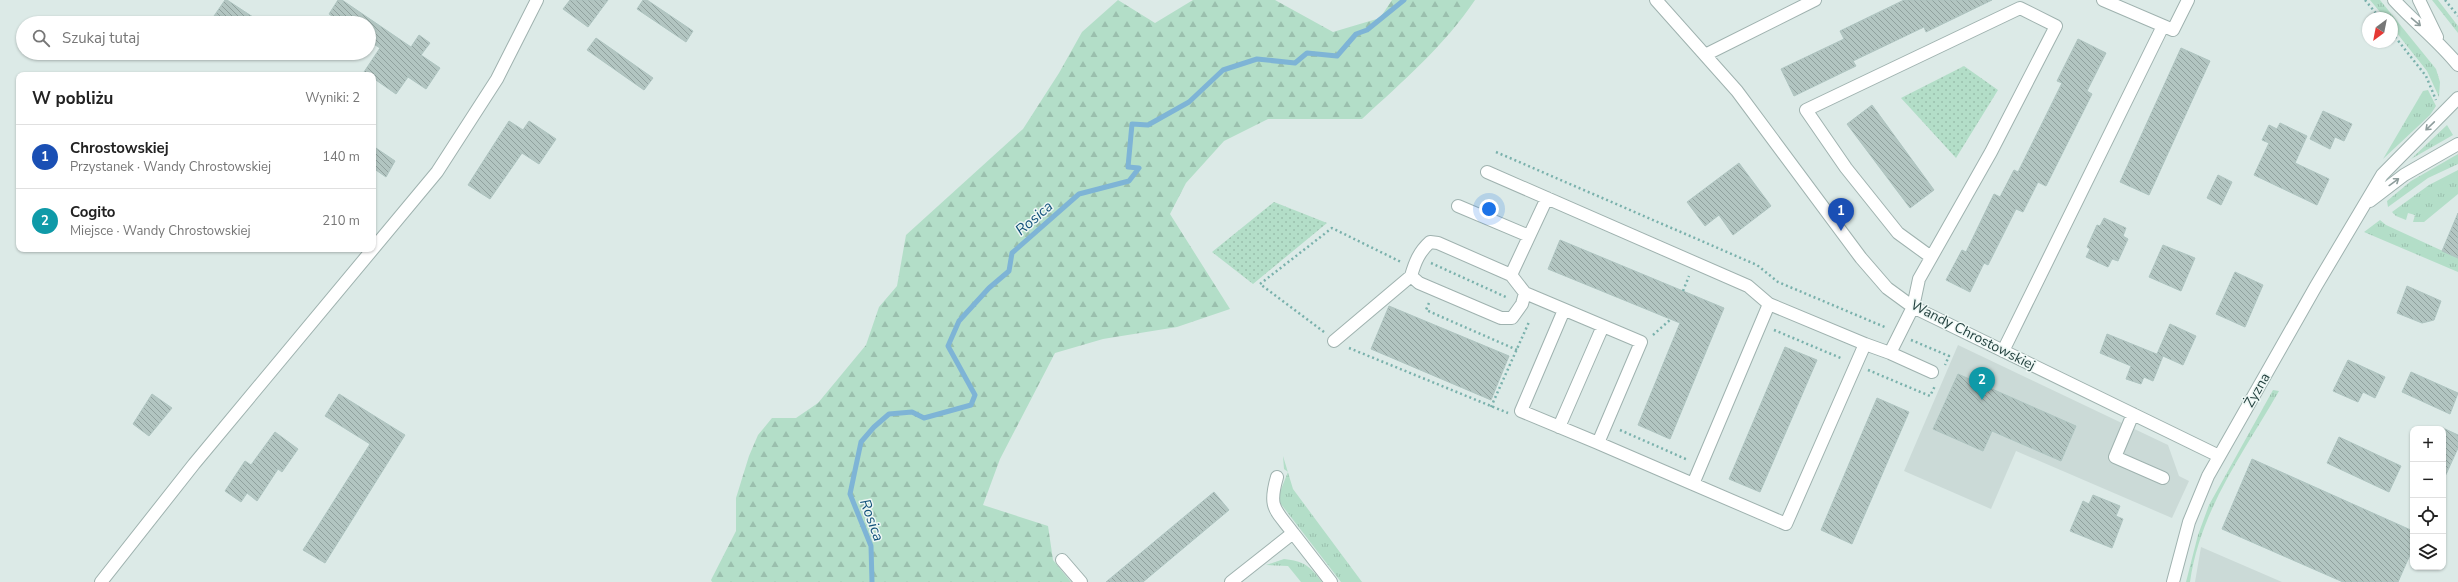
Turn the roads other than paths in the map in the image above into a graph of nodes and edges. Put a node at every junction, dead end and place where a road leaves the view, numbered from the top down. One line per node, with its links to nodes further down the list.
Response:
1 (537, 0): 19 (street)
2 (1656, 0): 10 (street, Wandy Chrostowskiej)
3 (1815, 0): 10 (street)
4 (2103, 0): 8 (street)
5 (2188, 0): 8 (street)
6 (2394, 0): 9 (street, one-way to 9)
7 (2419, 0): 9 (street)
8 (2163, 26): 31 (street)
9 (2439, 42): 11 (street)
10 (1705, 55): 26 (street, Wandy Chrostowskiej)
11 (2458, 65)
12 (2458, 98): 17 (street, Żyzna, one-way to 17)
13 (2458, 144): 17 (street, Żyzna, one-way to 13)
14 (1487, 172): 15 (street)
15 (1547, 198): 18 (street); 25 (street)
16 (1458, 206): 18 (street)
17 (2363, 207): 37 (street, Żyzna)
18 (1529, 236): 22 (street)
19 (376, 245)
20 (370, 252): 43 (street)
21 (1931, 258): 21 (street); 26 (street)
22 (1511, 275): 23 (street); 24 (street)
23 (1411, 276): 24 (street); 29 (street)
24 (1525, 293): 27 (street)
25 (1769, 304): 30 (street); 40 (street)
26 (1913, 307): 31 (street, Wandy Chrostowskiej); 32 (street)
27 (1564, 310): 28 (street); 35 (street)
28 (1603, 326): 35 (street); 36 (street)
29 (1334, 341)
30 (1864, 344): 32 (street); 40 (street)
31 (2003, 351): 34 (street, Wandy Chrostowskiej)
32 (1890, 353): 33 (street)
33 (1937, 375)
34 (2132, 414): 37 (street, Wandy Chrostowskiej); 39 (street)
35 (1559, 427): 36 (street)
36 (1598, 443): 40 (street)
37 (2219, 456): 47 (street, Żyzna)
38 (1277, 477): 41 (street)
39 (2163, 478)
40 (1693, 484)
41 (1293, 533): 45 (street); 46 (street)
42 (1062, 560): 44 (street)
43 (101, 582)
44 (1081, 582)
45 (1231, 582)
46 (1331, 582)
47 (2172, 582)

